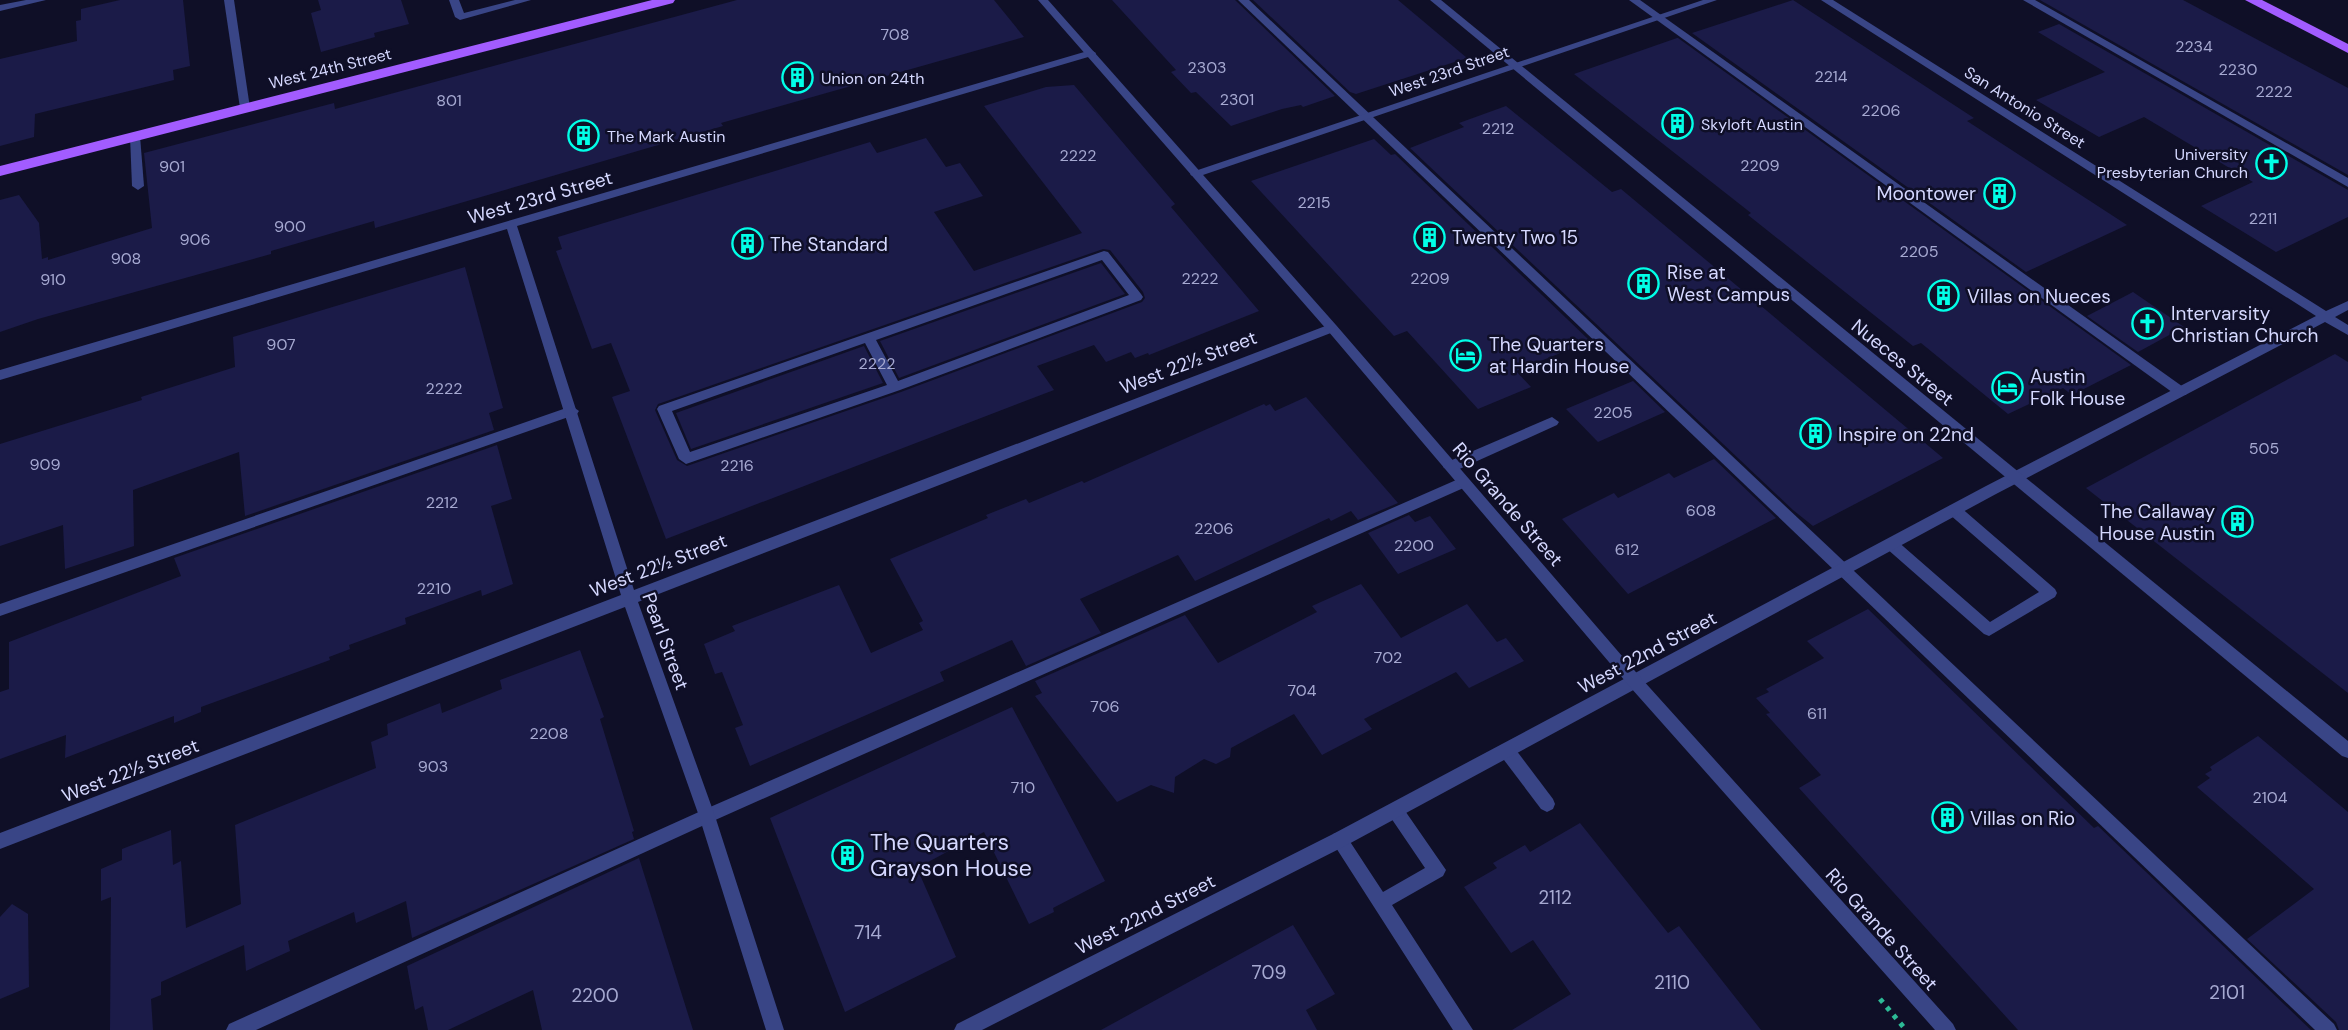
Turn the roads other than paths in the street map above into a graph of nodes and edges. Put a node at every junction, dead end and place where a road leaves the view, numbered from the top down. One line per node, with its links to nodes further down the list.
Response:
1 (41, 0): 15 (street)
2 (229, 0): 20 (street)
3 (454, 0): 4 (street)
4 (527, 0)
5 (668, 0): 14 (main road, West 24th Street)
6 (1043, 0): 18 (street, Rio Grande Street)
7 (1243, 0): 21 (street)
8 (1435, 0): 19 (street, Nueces Street)
9 (1634, 0): 16 (street)
10 (1712, 0): 16 (street, West 23rd Street)
11 (1826, 0): 29 (street, San Antonio Street)
12 (2028, 0): 25 (street)
13 (2252, 0): 17 (main road)
14 (643, 3): 20 (main road, West 24th Street)
15 (0, 8)
16 (1659, 18): 19 (street, West 23rd Street); 35 (street)
17 (2348, 49)
18 (1091, 52): 24 (street, Rio Grande Street); 27 (street, West 23rd Street)
19 (1512, 66): 21 (street, West 23rd Street); 39 (street, Nueces Street)
20 (245, 108): 22 (main road, West 24th Street)
21 (1363, 116): 24 (street, West 23rd Street); 43 (street)
22 (135, 136): 23 (main road, West 24th Street); 26 (street)
23 (0, 171)
24 (1196, 174): 30 (street, Rio Grande Street)
25 (2348, 183)
26 (138, 186)
27 (511, 224): 33 (street, West 23rd Street); 36 (street, Pearl Street)
28 (2348, 305): 29 (street, West 22nd Street)
29 (2326, 317): 31 (street, San Antonio Street); 35 (street, West 22nd Street)
30 (1332, 328): 38 (street, Rio Grande Street); 44 (street, West 22½ Street)
31 (2348, 331)
32 (868, 337): 34 (street); 34 (street); 34 (street)
33 (0, 375)
34 (895, 387)
35 (2181, 392): 39 (street, West 22nd Street)
36 (572, 411): 44 (street, Pearl Street); 45 (street)
37 (1552, 422): 38 (street)
38 (1450, 467): 40 (street, Rio Grande Street)
39 (2014, 478): 41 (street, West 22nd Street); 48 (street, Nueces Street)
40 (1464, 482): 46 (street, Rio Grande Street); 51 (street)
41 (1954, 510): 42 (street, West 22nd Street); 42 (street)
42 (1891, 544): 43 (street, West 22nd Street)
43 (1842, 570): 46 (street, West 22nd Street); 60 (street)
44 (629, 596): 51 (street, Pearl Street); 53 (street, West 22½ Street)
45 (0, 610)
46 (1636, 683): 47 (street, West 22nd Street); 59 (street, Rio Grande Street)
47 (1507, 751): 49 (street); 50 (street, West 22nd Street)
48 (2348, 751)
49 (1547, 804)
50 (1395, 810): 52 (street, West 22nd Street); 54 (street)
51 (707, 816): 55 (street); 56 (street, Pearl Street)
52 (1339, 840): 54 (street); 57 (street, West 22nd Street)
53 (0, 841)
54 (1380, 903): 58 (street)
55 (234, 1030)
56 (775, 1030)
57 (963, 1030)
58 (1464, 1030)
59 (1947, 1030)
60 (2328, 1030)

